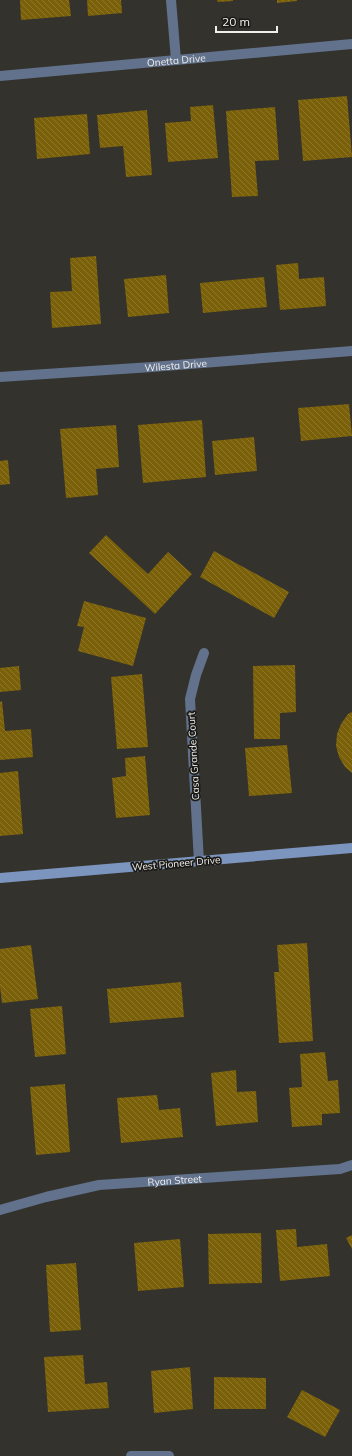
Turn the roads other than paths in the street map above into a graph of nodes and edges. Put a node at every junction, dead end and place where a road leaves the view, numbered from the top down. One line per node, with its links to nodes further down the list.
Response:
1 (172, 0): 3 (street)
2 (352, 44): 3 (street, Onetta Drive)
3 (176, 60): 4 (street, Onetta Drive)
4 (0, 76)
5 (352, 351): 6 (street, Wilesta Drive)
6 (0, 377)
7 (204, 652): 9 (street, Casa Grande Court)
8 (352, 848): 9 (main road, West Pioneer Drive)
9 (199, 862): 10 (main road, West Pioneer Drive)
10 (0, 878)
11 (352, 1165): 12 (street, Ryan Street)
12 (0, 1210)
13 (131, 1456): 14 (street)
14 (169, 1456)

